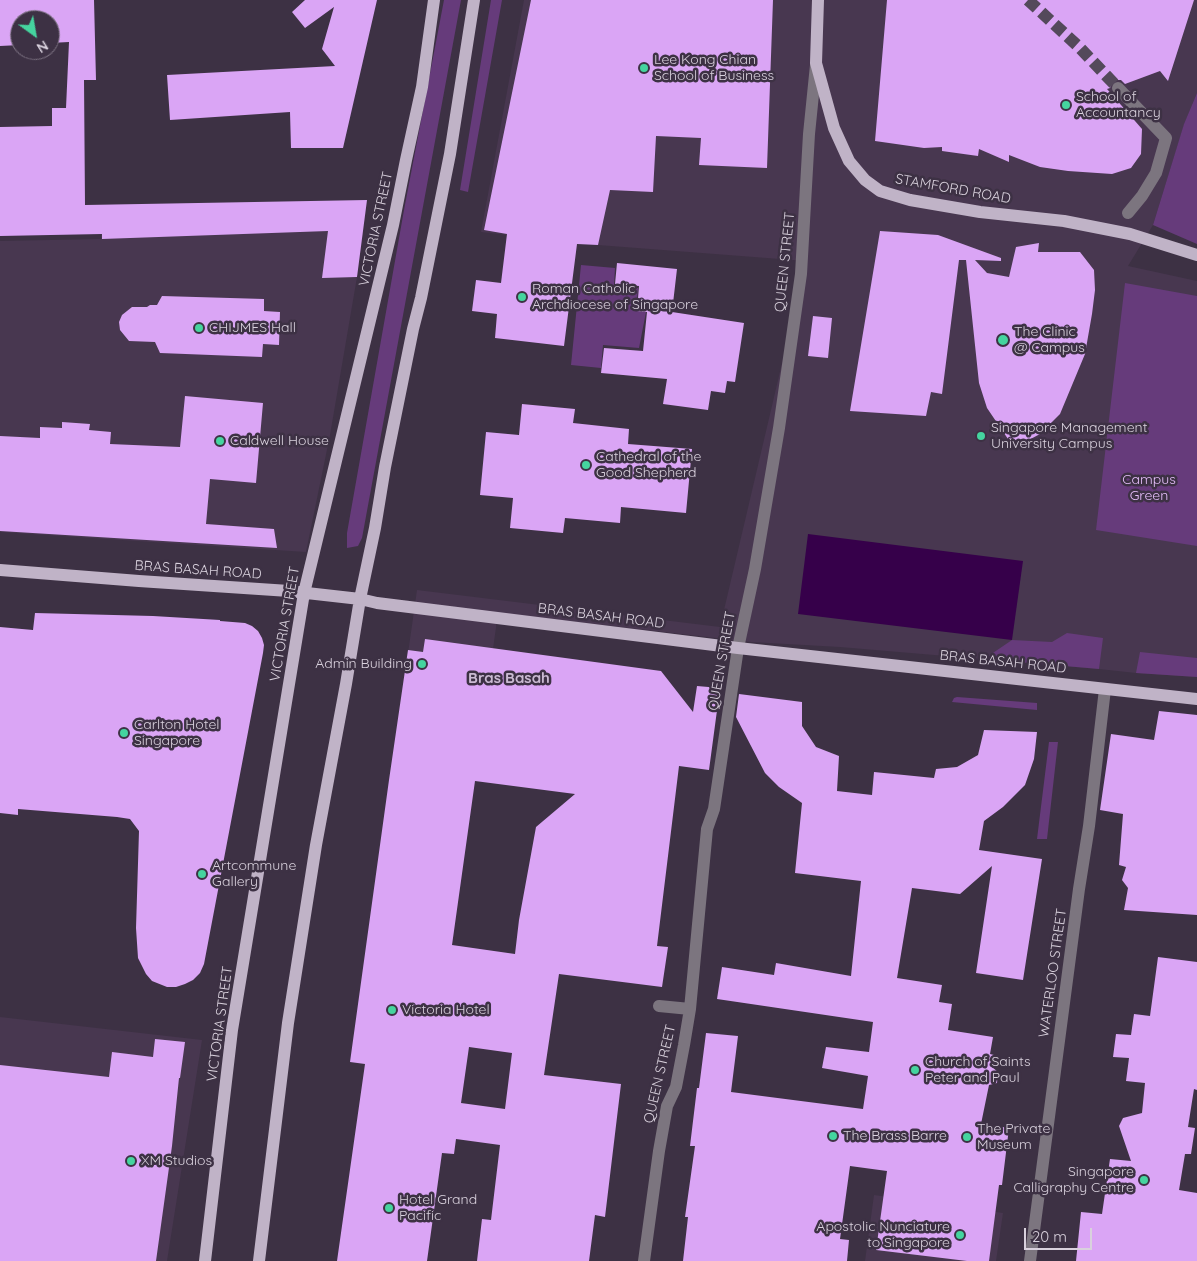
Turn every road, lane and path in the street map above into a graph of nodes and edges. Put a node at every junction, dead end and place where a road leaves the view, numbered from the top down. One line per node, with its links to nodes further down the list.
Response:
1 (434, 0): 9 (main road, VICTORIA STREET)
2 (474, 0): 10 (main road)
3 (818, 0): 4 (main road, STAMFORD ROAD)
4 (816, 63): 7 (main road, STAMFORD ROAD); 11 (street, QUEEN STREET)
5 (1118, 88): 6 (street)
6 (1128, 213)
7 (1197, 255)
8 (0, 570): 9 (main road, BRAS BASAH ROAD)
9 (304, 593): 10 (main road, BRAS BASAH ROAD); 16 (main road, VICTORIA STREET)
10 (360, 599): 11 (main road, BRAS BASAH ROAD); 17 (main road)
11 (738, 648): 12 (main road, BRAS BASAH ROAD); 15 (street, QUEEN STREET)
12 (1105, 689): 13 (main road, BRAS BASAH ROAD); 19 (street, WATERLOO STREET)
13 (1197, 699)
14 (659, 1006): 15 (street)
15 (690, 1009): 18 (street, QUEEN STREET)
16 (205, 1261)
17 (259, 1261)
18 (644, 1261)
19 (1030, 1261)

